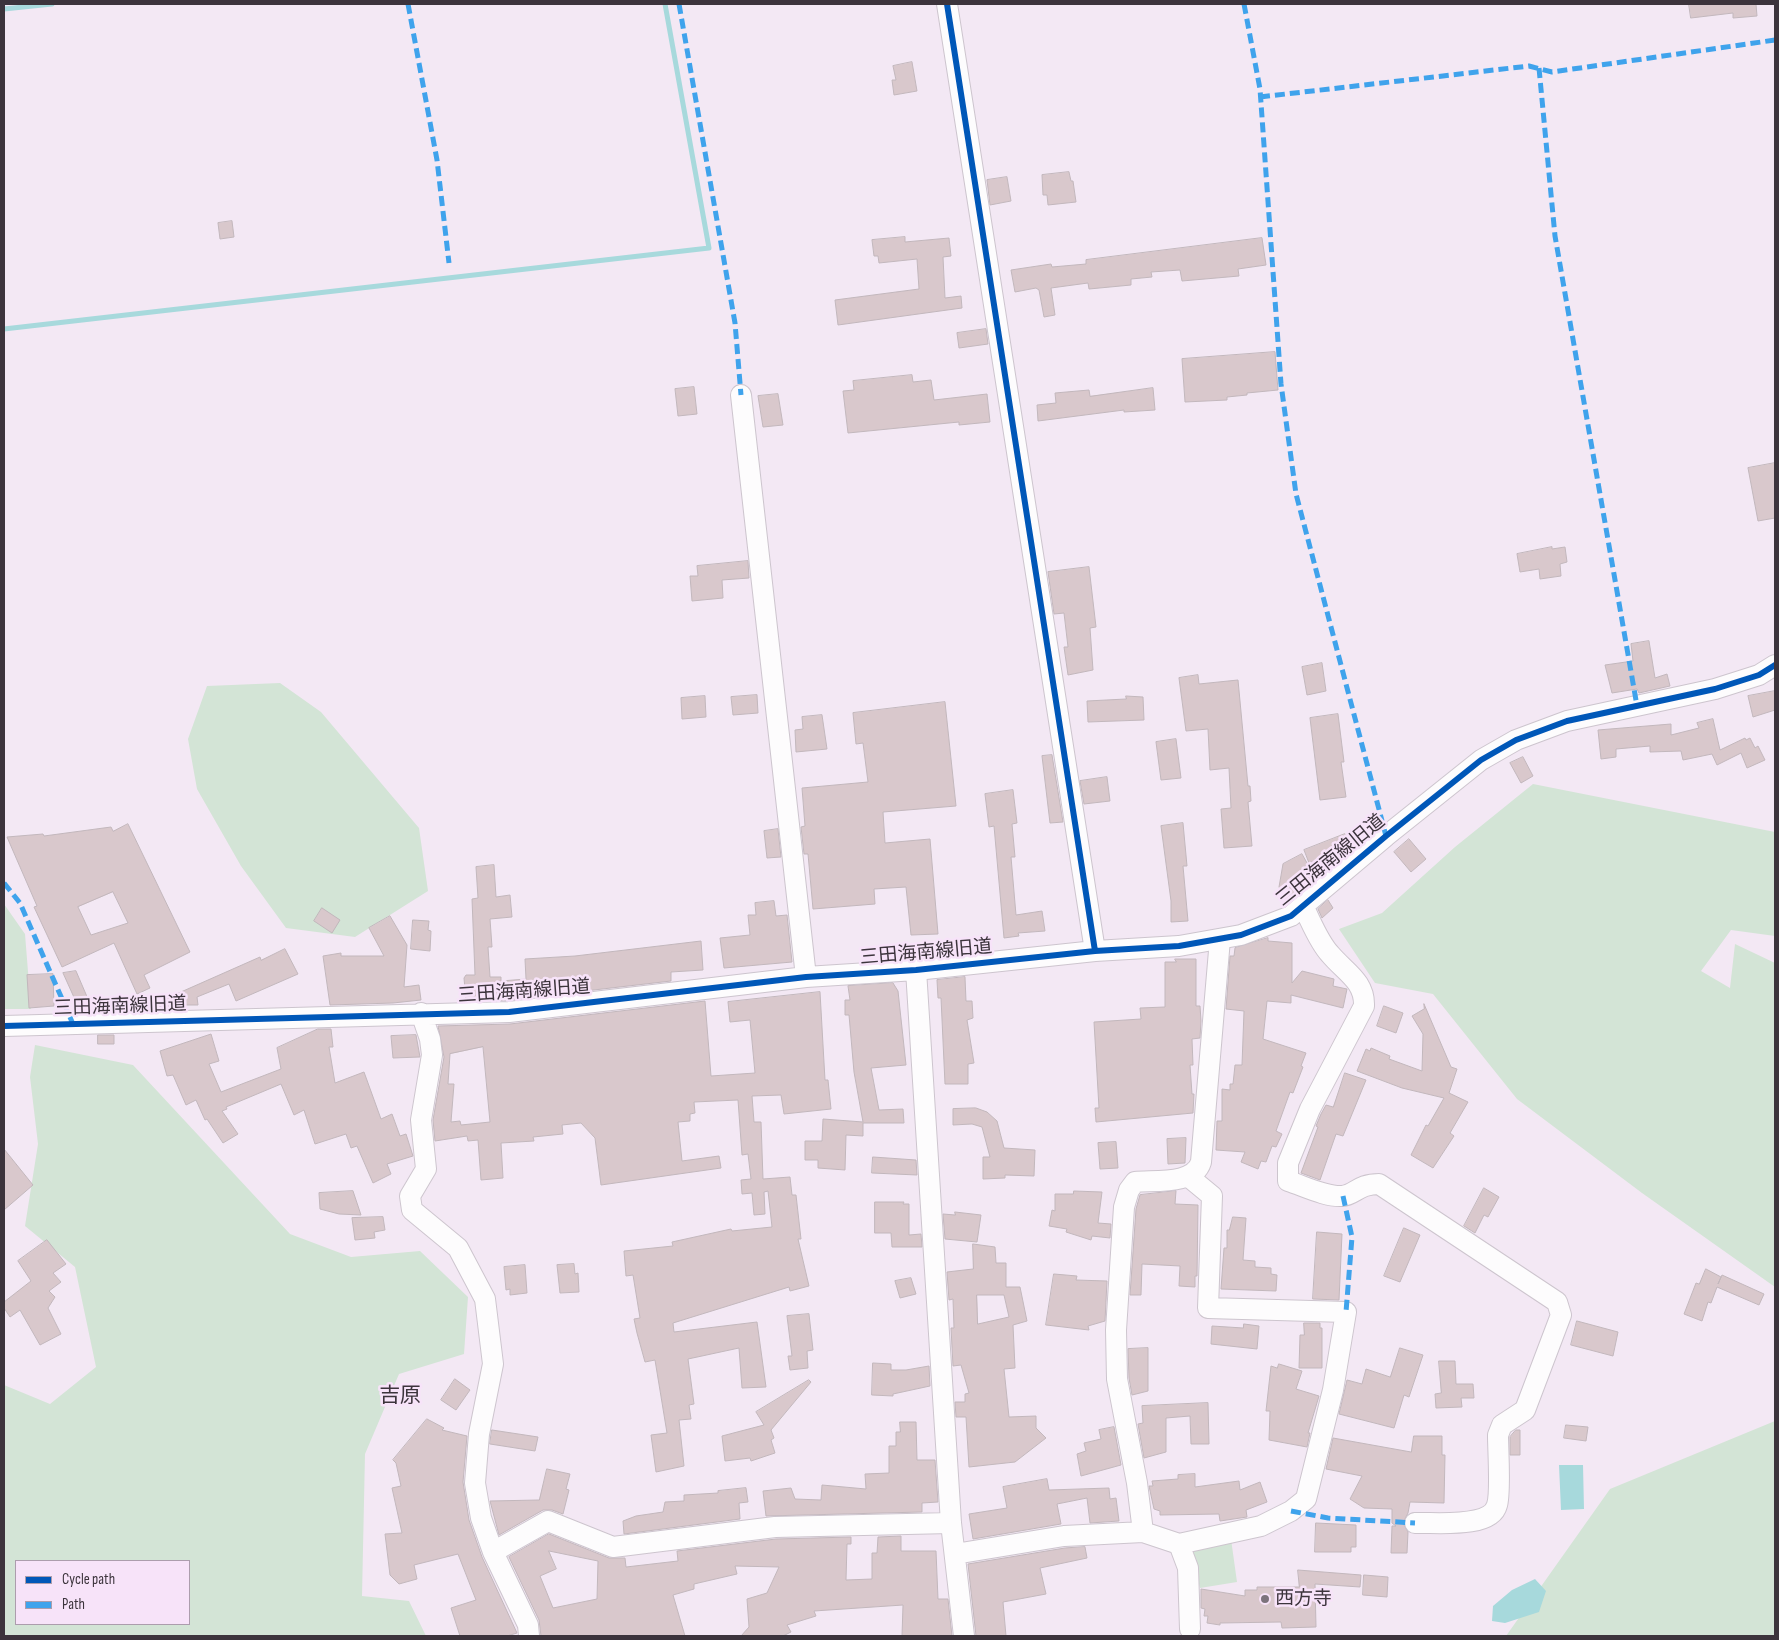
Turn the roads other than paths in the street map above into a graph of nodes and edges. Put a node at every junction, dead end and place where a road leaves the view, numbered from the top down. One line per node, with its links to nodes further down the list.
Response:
1 (947, 4): 6 (street)
2 (741, 395): 8 (street)
3 (1775, 665): 4 (street, 三田海南線旧道)
4 (1303, 906): 5 (street, 三田海南線旧道); 13 (street)
5 (1220, 939): 6 (street, 三田海南線旧道); 11 (street)
6 (1095, 951): 7 (street, 三田海南線旧道)
7 (916, 970): 8 (street, 三田海南線旧道); 12 (street)
8 (806, 977): 9 (street, 三田海南線旧道)
9 (421, 1013): 10 (street, 三田海南線旧道); 16 (street)
10 (4, 1026)
11 (1189, 1177): 14 (street); 15 (street)
12 (951, 1523): 16 (street); 17 (street)
13 (1415, 1523)
14 (1143, 1532): 15 (street); 17 (street)
15 (1179, 1544): 18 (street)
16 (493, 1552): 19 (street)
17 (954, 1554): 20 (street)
18 (1190, 1629)
19 (529, 1636)
20 (964, 1636)

